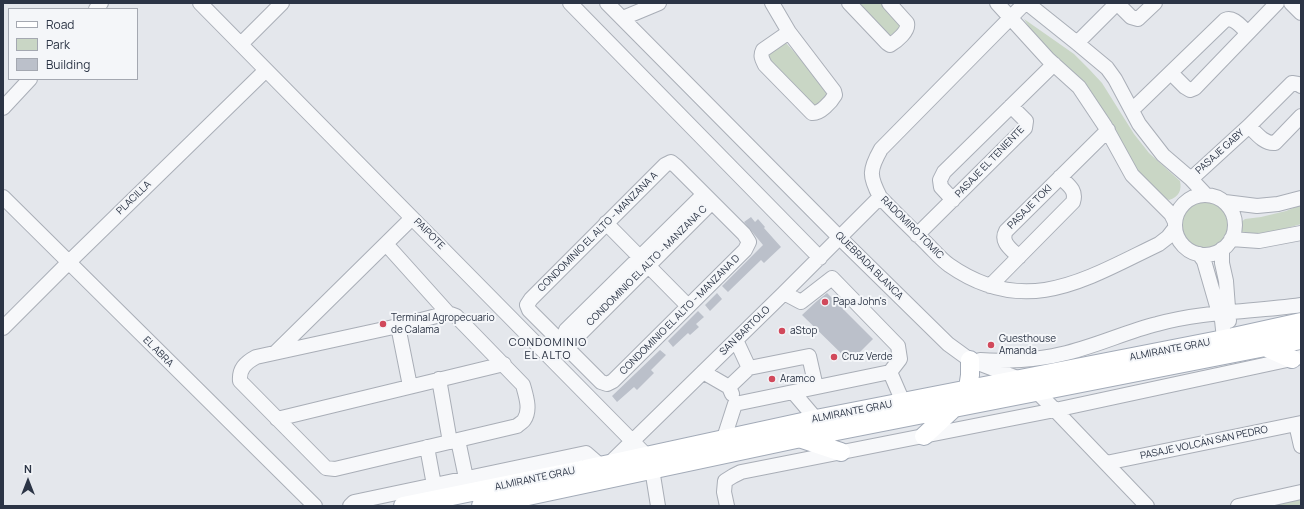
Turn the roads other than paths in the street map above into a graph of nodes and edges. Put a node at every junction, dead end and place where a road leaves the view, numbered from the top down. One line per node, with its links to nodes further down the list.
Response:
1 (200, 3): 21 (street, PAIPOTE)
2 (282, 3): 21 (street)
3 (570, 3): 54 (street)
4 (608, 3): 17 (street, QUEBRADA BLANCA)
5 (659, 3): 17 (street)
6 (772, 3): 18 (street)
7 (849, 3): 8 (street)
8 (889, 3)
9 (997, 3): 16 (street)
10 (1026, 3): 16 (street, RADOMIRO TOMIC); 20 (street)
11 (1117, 3): 12 (street); 20 (street)
12 (1156, 3)
13 (1277, 3): 19 (street)
14 (1291, 3): 15 (street)
15 (1301, 13)
16 (1011, 17): 22 (street); 37 (street, RADOMIRO TOMIC)
17 (623, 18): 47 (street, QUEBRADA BLANCA)
18 (789, 32): 18 (street)
19 (1248, 33): 24 (street); 24 (street)
20 (1077, 43): 29 (street)
21 (241, 44): 23 (street, PAIPOTE)
22 (1054, 64): 27 (street, PASAJE EL TENIENTE); 32 (street)
23 (266, 70): 42 (street, PAIPOTE); 56 (street, PLACILLA)
24 (1171, 73): 29 (street)
25 (29, 80): 28 (street)
26 (1301, 86): 31 (street, PASAJE GABY)
27 (1011, 106): 40 (street, PASAJE EL TENIENTE); 40 (street, PASAJE EL TENIENTE)
28 (3, 108)
29 (1132, 110): 34 (street)
30 (1301, 116): 31 (street, PASAJE GABY)
31 (1249, 126): 34 (street, PASAJE GABY)
32 (1108, 130): 33 (street, PASAJE TOKI); 44 (street)
33 (1060, 177): 53 (street, PASAJE TOKI); 53 (street, PASAJE TOKI)
34 (1191, 179): 35 (street)
35 (1206, 195): 41 (street); 44 (street)
36 (3, 197): 56 (street, EL ABRA)
37 (880, 197): 46 (street, RADOMIRO TOMIC); 47 (street, SAN BARTOLO)
38 (708, 198): 43 (street, CONDOMINIO EL ALTO - MANZANA A); 55 (street); 60 (street, CONDOMINIO EL ALTO - MANZANA D)
39 (1301, 198): 41 (street)
40 (953, 200): 46 (street, PASAJE EL TENIENTE)
41 (1225, 202): 51 (street)
42 (412, 218): 48 (street); 72 (street, PAIPOTE)
43 (606, 223): 55 (street); 69 (street, CONDOMINIO EL ALTO - MANZANA A)
44 (1175, 224): 49 (street, RADOMIRO TOMIC); 50 (street)
45 (1301, 233): 51 (street)
46 (917, 235): 57 (street, RADOMIRO TOMIC)
47 (840, 238): 54 (street, SAN BARTOLO); 74 (street, QUEBRADA BLANCA)
48 (386, 244): 62 (street); 71 (street)
49 (1159, 244): 50 (street, RADOMIRO TOMIC); 57 (street, RADOMIRO TOMIC)
50 (1182, 244): 52 (street)
51 (1227, 244): 52 (street); 61 (street)
52 (1199, 254): 61 (street)
53 (1020, 257): 57 (street, PASAJE TOKI)
54 (820, 258): 58 (street, SAN BARTOLO)
55 (644, 261): 60 (street); 69 (street)
56 (68, 263): 65 (street, PLACILLA); 109 (street, EL ABRA)
57 (990, 286)
58 (784, 294): 67 (street, SAN BARTOLO); 78 (street)
59 (1301, 305): 61 (street)
60 (688, 306): 69 (street, CONDOMINIO EL ALTO - MANZANA D)
61 (1223, 312): 66 (street); 74 (street)
62 (448, 313): 64 (street); 75 (street)
63 (1301, 322): 66 (main road, ALMIRANTE GRAU)
64 (398, 326): 71 (street); 81 (street)
65 (3, 328)
66 (1229, 338): 80 (main road, ALMIRANTE GRAU)
67 (736, 340): 76 (street); 77 (street, SAN BARTOLO)
68 (1301, 340): 70 (main road, ALMIRANTE GRAU)
69 (561, 342): 72 (street)
70 (1265, 347): 73 (main road); 86 (main road, ALMIRANTE GRAU)
71 (276, 353): 91 (street)
72 (549, 356): 98 (street, PAIPOTE)
73 (1297, 358): 90 (street)
74 (970, 360): 80 (street, QUEBRADA BLANCA); 84 (main road)
75 (504, 364): 79 (street); 97 (street)
76 (749, 368): 82 (street); 83 (street)
77 (703, 372): 82 (street); 98 (street, SAN BARTOLO)
78 (890, 372): 83 (street); 87 (street)
79 (439, 379): 81 (street); 97 (street)
80 (1020, 379): 84 (main road, ALMIRANTE GRAU); 86 (street, QUEBRADA BLANCA)
81 (410, 386): 91 (street)
82 (729, 387): 88 (street)
83 (816, 388): 85 (street)
84 (968, 388): 87 (main road, ALMIRANTE GRAU)
85 (793, 392): 88 (street); 92 (street)
86 (1037, 392): 89 (main road, ALMIRANTE GRAU); 90 (street, QUEBRADA BLANCA)
87 (903, 402): 92 (main road, ALMIRANTE GRAU)
88 (735, 404): 95 (street)
89 (955, 408): 94 (main road); 96 (main road, ALMIRANTE GRAU)
90 (1055, 410): 94 (street); 103 (street, QUEBRADA BLANCA)
91 (277, 419): 100 (street)
92 (816, 419): 95 (main road, ALMIRANTE GRAU)
93 (1298, 423): 99 (street); 103 (street, PASAJE VOLCÁN SAN PEDRO)
94 (924, 436): 101 (street)
95 (724, 438): 102 (main road, ALMIRANTE GRAU)
96 (801, 438): 101 (main road); 102 (main road, ALMIRANTE GRAU)
97 (454, 441): 100 (street); 105 (street)
98 (633, 441): 102 (street, PAIPOTE); 104 (street, SAN BARTOLO)
99 (1301, 446)
100 (427, 447): 106 (street)
101 (841, 452): 114 (street)
102 (650, 462): 104 (main road, ALMIRANTE GRAU); 112 (main road, ALMIRANTE GRAU); 113 (street)
103 (1106, 463): 115 (street, QUEBRADA BLANCA)
104 (605, 465): 105 (street); 111 (main road, ALMIRANTE GRAU)
105 (466, 478): 106 (street)
106 (434, 485): 110 (street)
107 (1301, 492): 108 (street)
108 (1255, 504): 116 (street)
109 (315, 506)
110 (350, 506)
111 (403, 506)
112 (485, 506)
113 (658, 506)
114 (727, 506)
115 (1147, 506)
116 (1238, 506)

